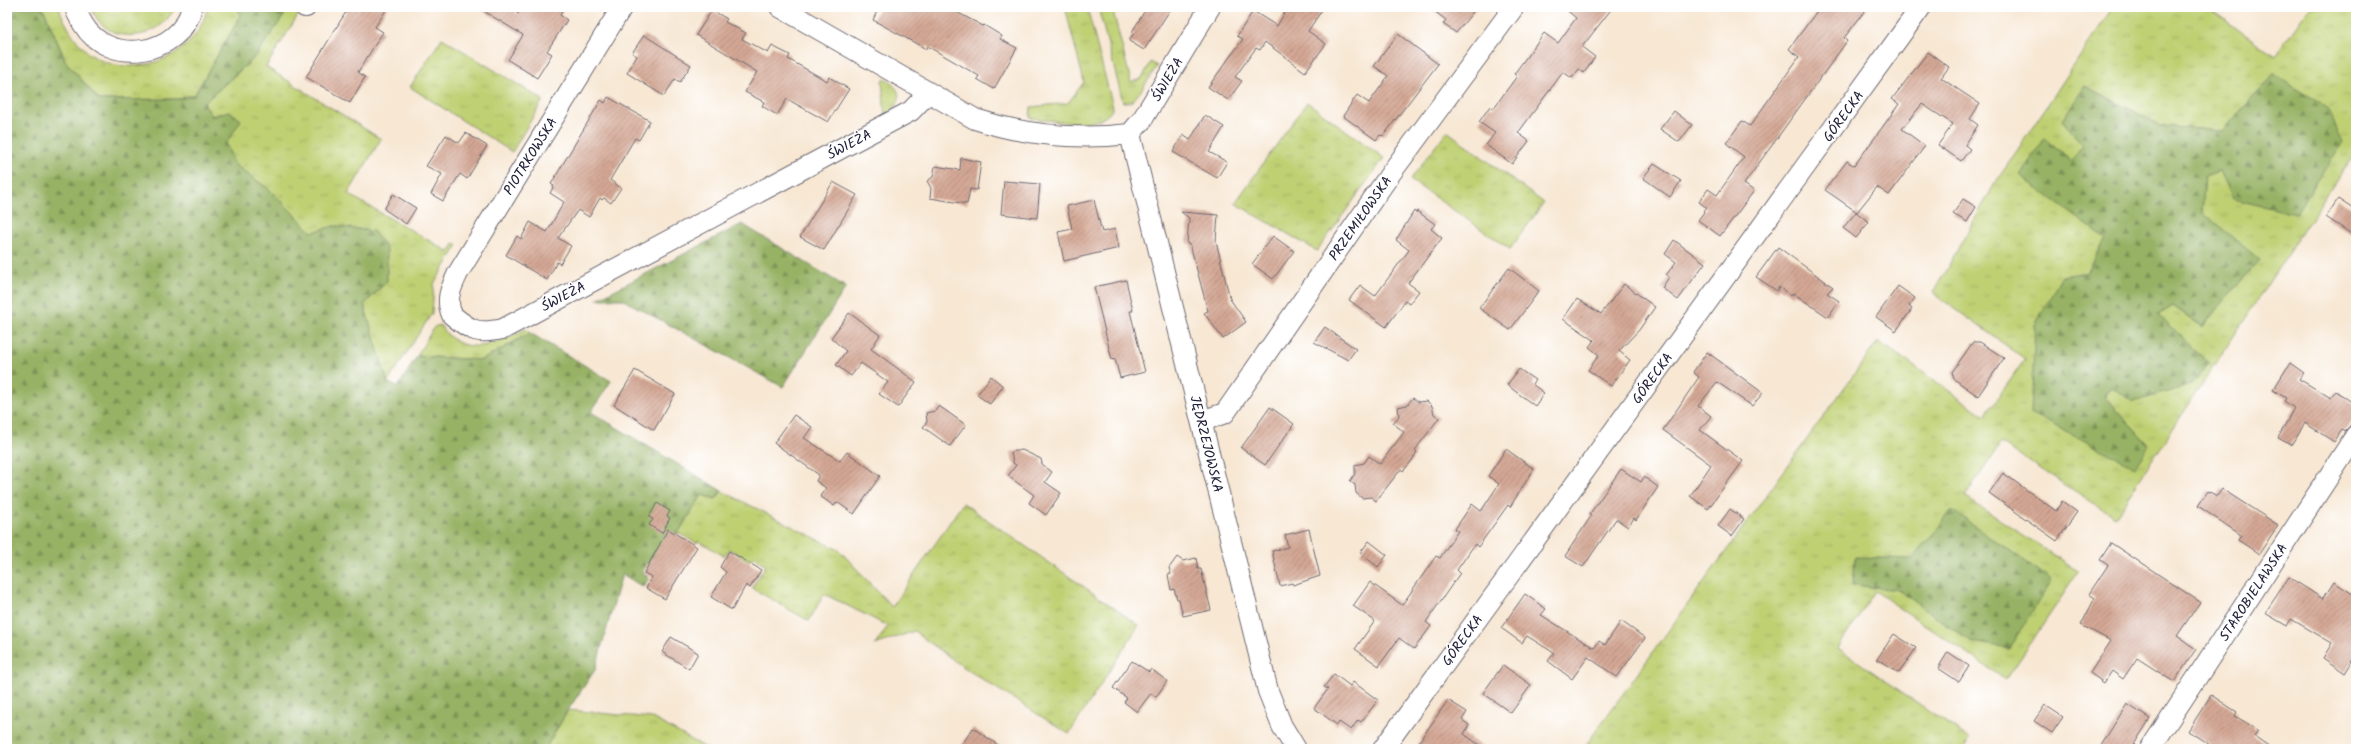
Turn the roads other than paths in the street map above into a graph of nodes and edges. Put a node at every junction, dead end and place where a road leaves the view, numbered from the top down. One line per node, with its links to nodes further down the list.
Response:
1 (75, 7): 2 (street)
2 (192, 7)
3 (622, 7): 10 (street, PIOTRKOWSKA)
4 (780, 7): 8 (street)
5 (1210, 7): 9 (street, ŚWIEŻA)
6 (1514, 7): 11 (street, PRZEMIŁOWSKA)
7 (1921, 7): 14 (street, GÓRECKA)
8 (928, 93): 9 (street); 10 (street, ŚWIEŻA)
9 (1130, 134): 11 (street, JĘDRZEJOWSKA)
10 (449, 308)
11 (1202, 421): 13 (street, JĘDRZEJOWSKA)
12 (2356, 435): 15 (street, STAROBIELAWSKA)
13 (1296, 749)
14 (1383, 749)
15 (2150, 749)

